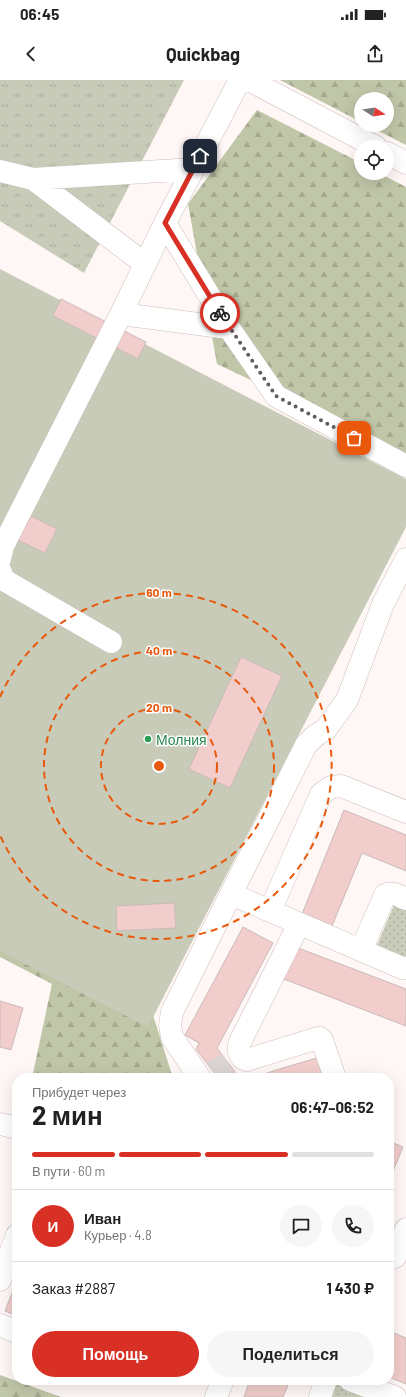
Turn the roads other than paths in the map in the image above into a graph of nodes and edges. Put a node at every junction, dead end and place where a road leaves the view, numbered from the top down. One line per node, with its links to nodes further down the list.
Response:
1 (240, 80): 6 (street)
2 (249, 80): 3 (street)
3 (363, 140)
4 (394, 157): 5 (street)
5 (406, 163)
6 (193, 169): 8 (street); 9 (street)
7 (0, 171): 8 (street)
8 (33, 179): 10 (street)
9 (165, 223): 10 (street); 12 (street)
10 (145, 264): 11 (street)
11 (121, 314): 12 (street); 14 (street)
12 (229, 328): 13 (street)
13 (406, 466)
14 (0, 559)
15 (406, 559): 19 (street)
16 (0, 570): 17 (street)
17 (111, 642)
18 (406, 812): 21 (street)
19 (231, 894): 21 (street); 25 (street)
20 (406, 899): 23 (street)
21 (270, 911): 22 (street)
22 (300, 924): 23 (street); 25 (street)
23 (361, 950): 24 (street)
24 (406, 968)
25 (217, 1069): 26 (street)
26 (333, 1073)
27 (0, 1124): 28 (street)
28 (12, 1127)
29 (406, 1229): 31 (street)
30 (12, 1248): 32 (street)
31 (397, 1257)
32 (0, 1280)
33 (0, 1325): 34 (street)
34 (12, 1330)
35 (221, 1385): 38 (street)
36 (324, 1385): 39 (street)
37 (363, 1385): 40 (street)
38 (216, 1397)
39 (320, 1397)
40 (394, 1397)

